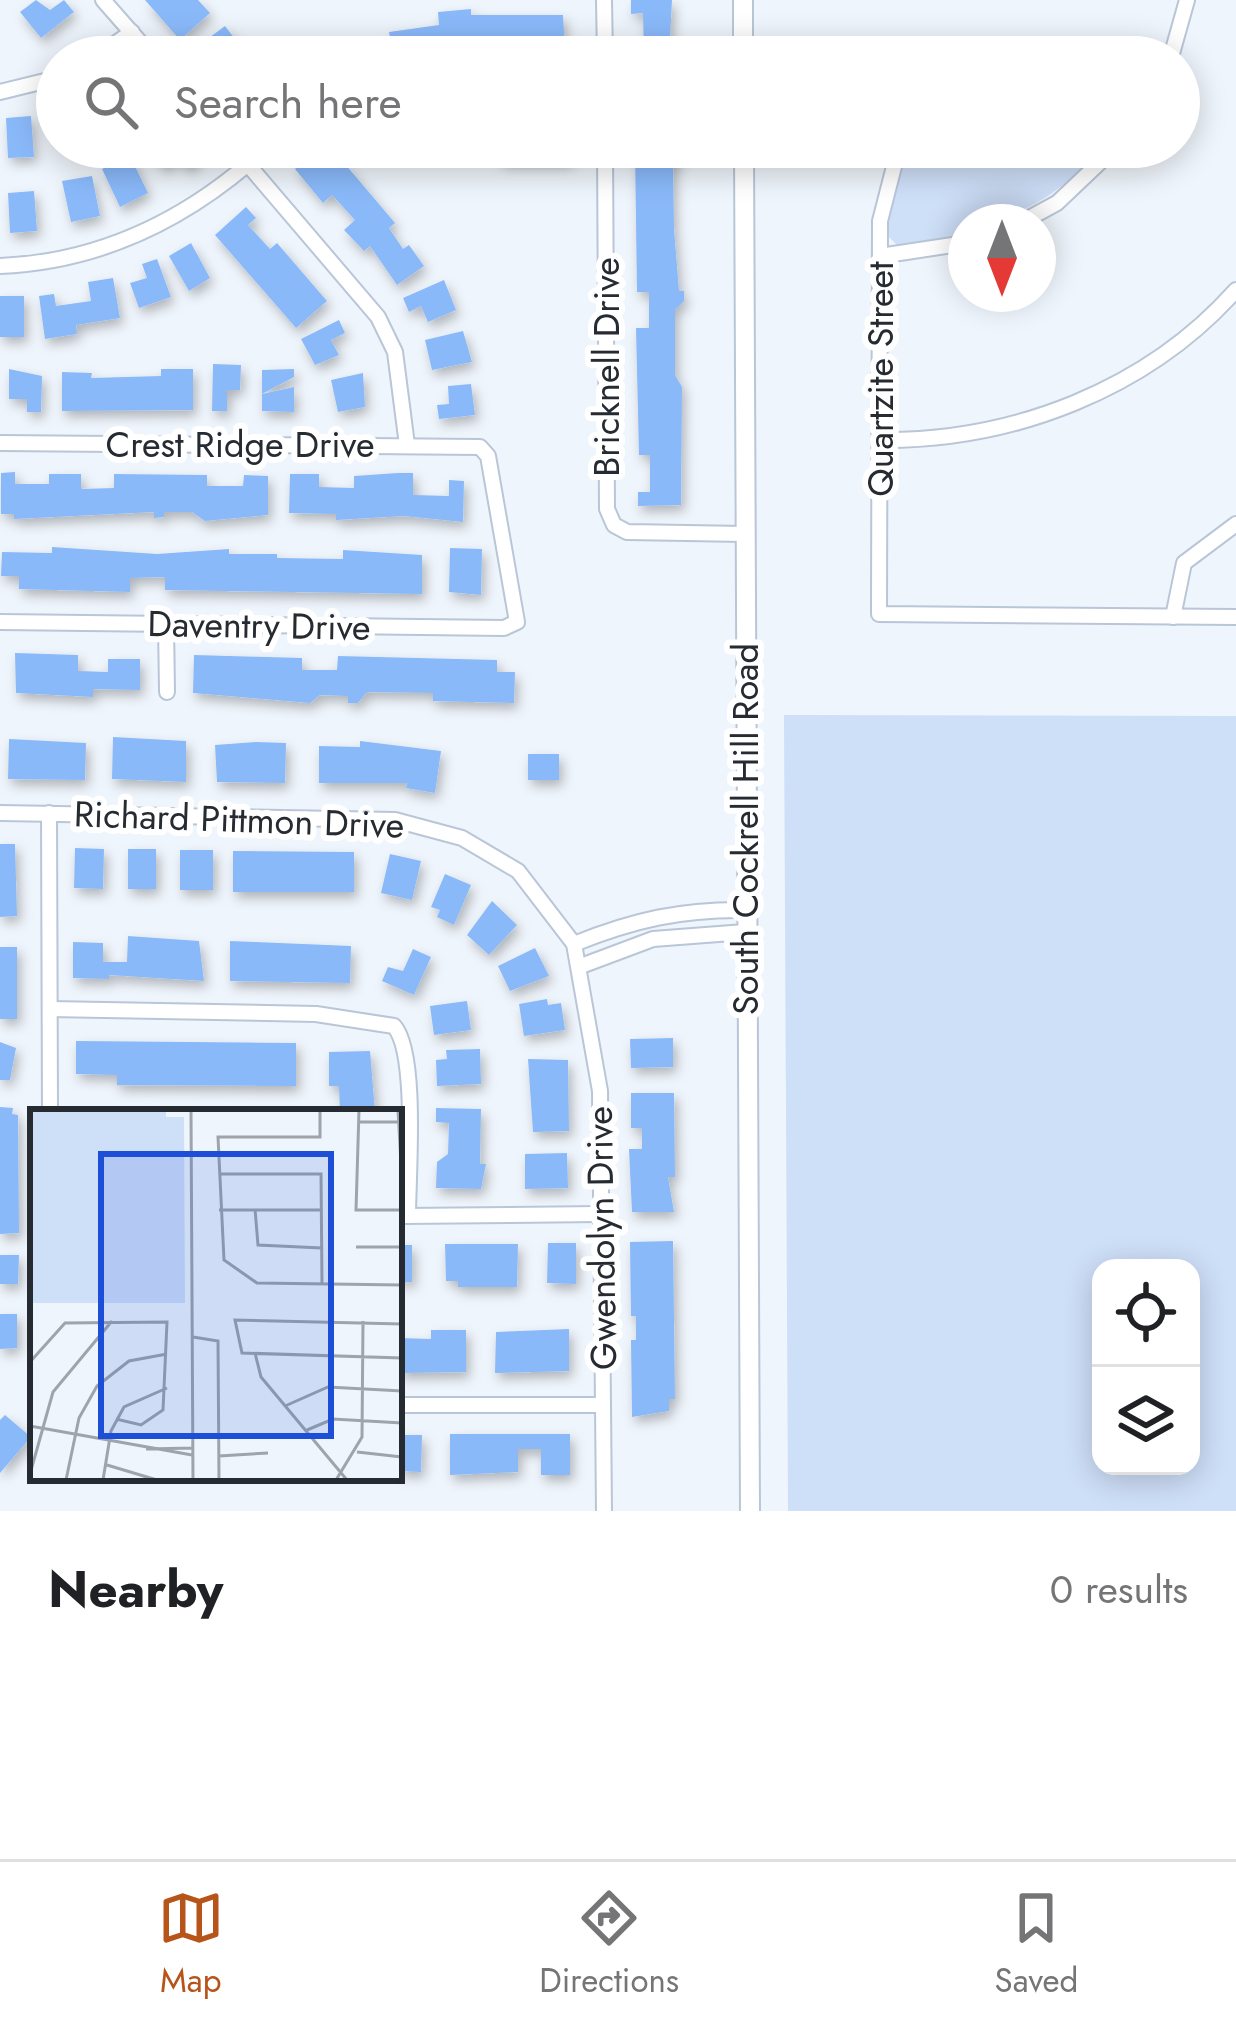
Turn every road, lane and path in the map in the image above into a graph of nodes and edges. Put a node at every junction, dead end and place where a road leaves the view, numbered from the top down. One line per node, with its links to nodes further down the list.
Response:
1 (103, 0): 5 (street)
2 (604, 0): 8 (street)
3 (743, 0): 9 (main road)
4 (1187, 0): 10 (street)
5 (132, 32): 6 (street); 7 (street)
6 (126, 36)
7 (135, 36)
8 (604, 36)
9 (743, 36)
10 (1177, 36)
11 (36, 83): 12 (street)
12 (0, 92)
13 (243, 168): 22 (street)
14 (251, 168): 26 (street)
15 (605, 168): 28 (street, Bricknell Drive)
16 (744, 168): 28 (main road, South Cockrell Hill Road)
17 (892, 168): 21 (street, Quartzite Street)
18 (1094, 168): 19 (street)
19 (1055, 204)
20 (948, 246): 21 (street)
21 (880, 256): 24 (street, Quartzite Street)
22 (0, 266)
23 (1236, 290): 24 (street)
24 (881, 440): 29 (street, Quartzite Street)
25 (0, 443): 26 (street, Crest Ridge Drive)
26 (407, 445): 32 (street, Crest Ridge Drive)
27 (1236, 524): 29 (street)
28 (745, 534): 37 (main road, South Cockrell Hill Road)
29 (1173, 617): 30 (street)
30 (1236, 617)
31 (0, 622): 33 (street, Daventry Drive)
32 (517, 622): 33 (street, Daventry Drive)
33 (166, 624): 34 (street)
34 (167, 692)
35 (0, 813): 36 (street, Richard Pittmon Drive)
36 (49, 813): 39 (street, Richard Pittmon Drive); 41 (street)
37 (746, 910): 38 (main road, South Cockrell Hill Road); 39 (street)
38 (745, 932): 40 (street); 48 (main road, South Cockrell Hill Road)
39 (574, 944): 40 (street, Gwendolyn Drive)
40 (581, 966): 43 (street, Gwendolyn Drive)
41 (50, 1009): 42 (street); 44 (street)
42 (50, 1109)
43 (601, 1214): 44 (street); 46 (street, Gwendolyn Drive)
44 (404, 1216)
45 (402, 1405): 46 (street)
46 (603, 1405): 47 (street, Gwendolyn Drive)
47 (604, 1511)
48 (750, 1511)

